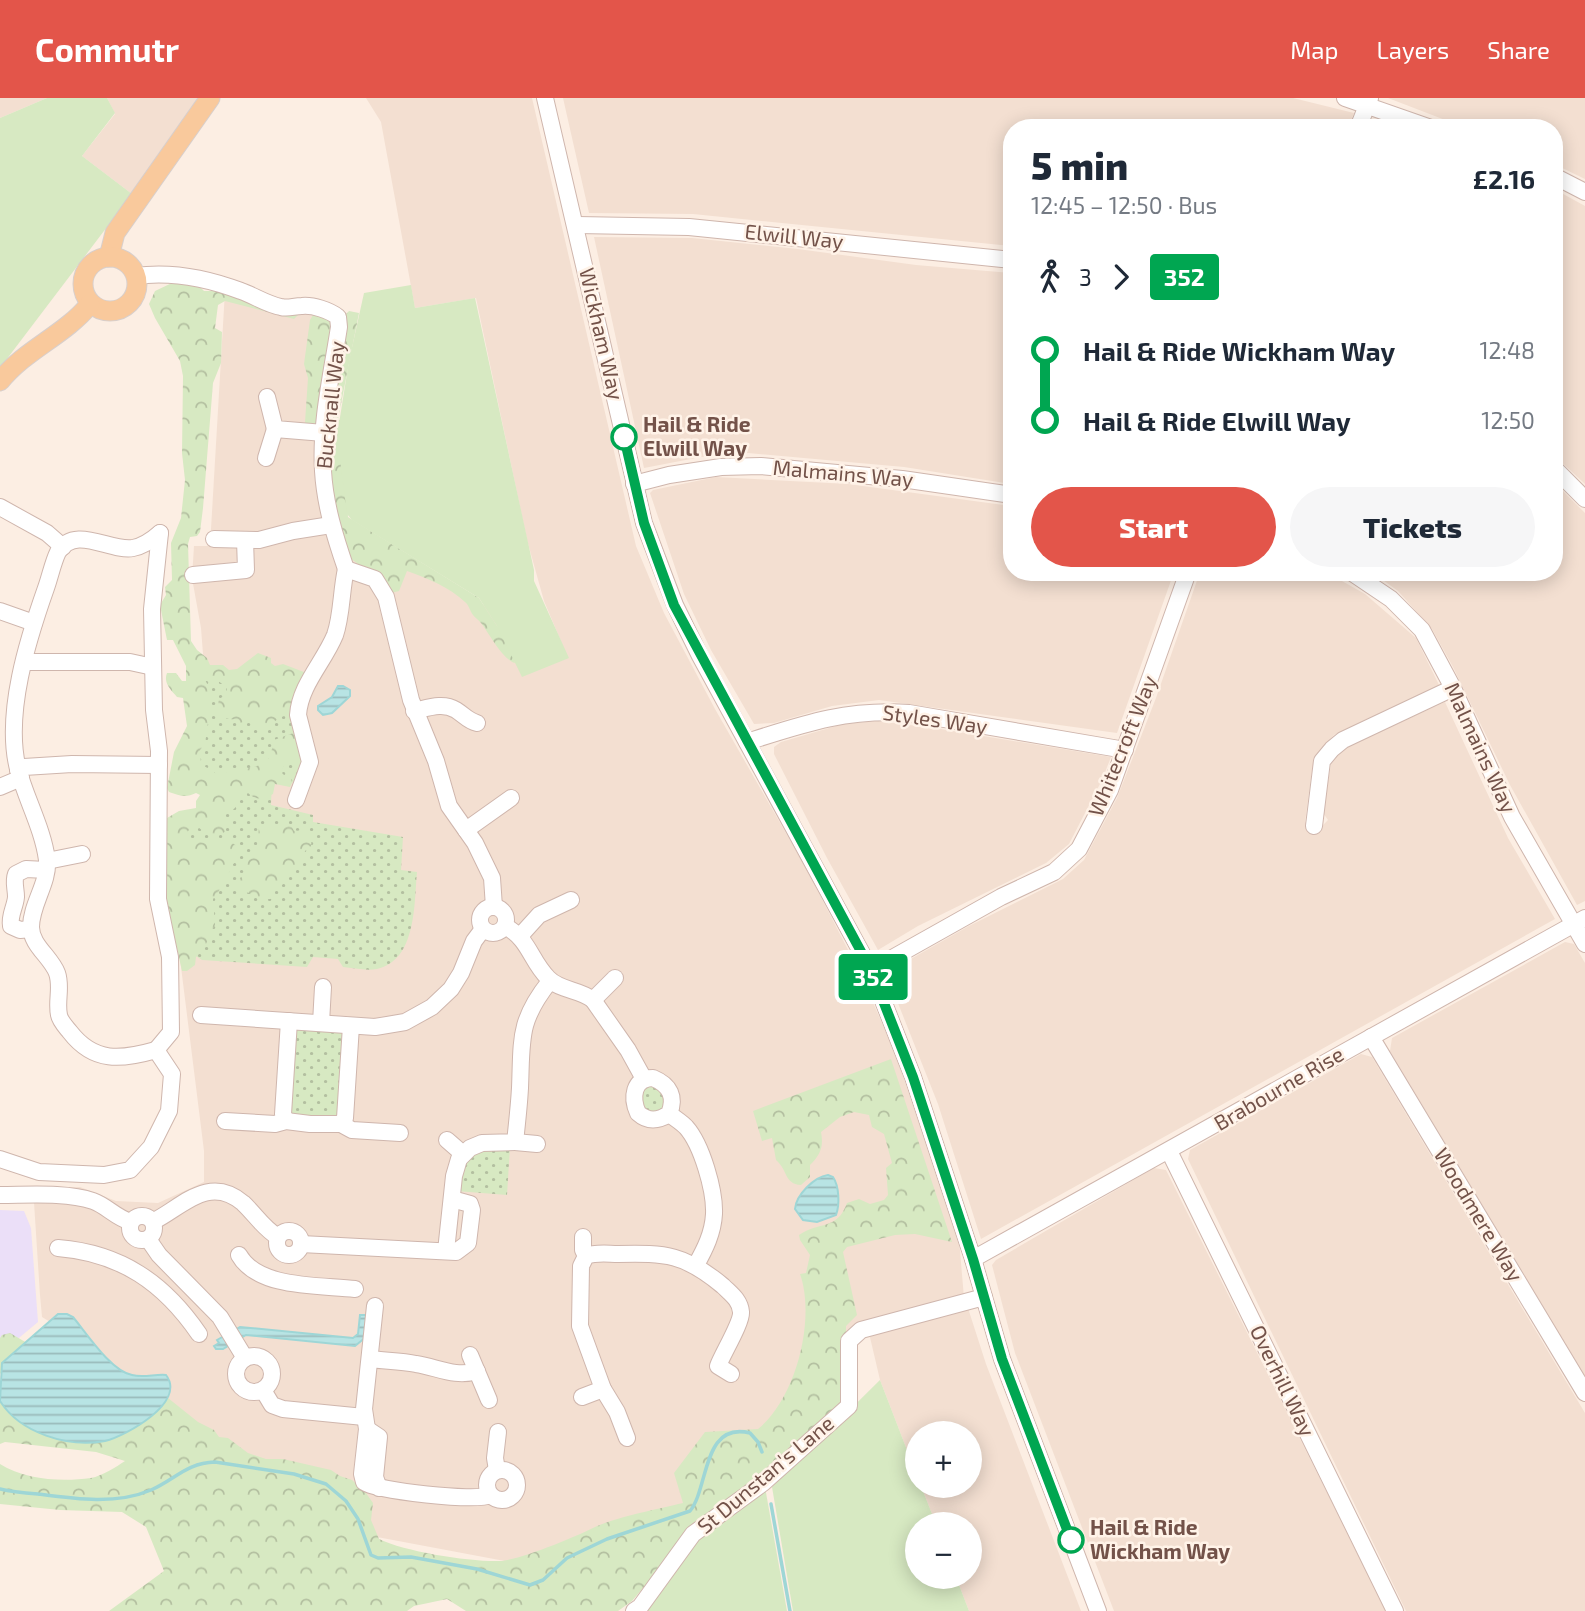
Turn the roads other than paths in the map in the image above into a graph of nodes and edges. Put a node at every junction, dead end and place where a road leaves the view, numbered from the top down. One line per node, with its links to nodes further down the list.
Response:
1 (210, 98): 10 (main road)
2 (545, 98): 9 (street, Wickham Way)
3 (1345, 98): 4 (street)
4 (1369, 101): 5 (street); 6 (street)
5 (1362, 119)
6 (1410, 119)
7 (1563, 181): 8 (street)
8 (1585, 192)
9 (577, 225): 11 (street, Elwill Way); 20 (street, Wickham Way)
10 (109, 257): 12 (main road); 13 (main road)
11 (1003, 259)
12 (135, 276): 13 (main road); 17 (street, Bucknall Way)
13 (90, 303): 14 (main road)
14 (0, 381)
15 (267, 397): 16 (street)
16 (275, 429): 17 (street); 18 (street)
17 (324, 433): 24 (street, Bucknall Way)
18 (266, 458)
19 (1563, 477): 22 (street)
20 (634, 484): 21 (street, Malmains Way); 40 (street, Wickham Way)
21 (1003, 494)
22 (1585, 499)
23 (0, 507): 27 (street)
24 (331, 525): 26 (street); 28 (street, Bucknall Way)
25 (214, 539): 26 (street)
26 (246, 540): 29 (street)
27 (63, 547): 33 (street); 35 (street)
28 (346, 569): 38 (street); 46 (street)
29 (193, 575)
30 (1185, 581): 41 (street, Whitecroft Way)
31 (1364, 581): 36 (street, Malmains Way)
32 (0, 611): 33 (street)
33 (34, 623): 34 (street)
34 (25, 662): 35 (street); 37 (street)
35 (153, 667): 42 (street)
36 (1452, 688): 47 (street); 53 (street, Malmains Way)
37 (7, 702): 43 (street)
38 (414, 711): 39 (street); 48 (street)
39 (477, 723)
40 (747, 742): 41 (street, Styles Way); 59 (street, Wickham Way)
41 (1125, 750): 59 (street, Whitecroft Way)
42 (159, 765): 43 (street); 69 (street)
43 (20, 774): 44 (street); 50 (street)
44 (0, 787)
45 (510, 798): 48 (street)
46 (296, 800)
47 (1314, 826)
48 (466, 830): 52 (street)
49 (82, 854): 50 (street)
50 (46, 866): 55 (street); 55 (street)
51 (571, 900): 57 (street)
52 (494, 906): 54 (street); 56 (street)
53 (1579, 921): 58 (street, Malmains Way); 68 (street, Brabourne Rise)
54 (505, 926): 56 (street); 57 (street)
55 (31, 929): 69 (street)
56 (483, 929): 67 (street)
57 (520, 936): 61 (street)
58 (1585, 944)
59 (871, 970): 93 (street, Wickham Way)
60 (615, 978): 63 (street)
61 (550, 981): 63 (street); 77 (street)
62 (323, 986): 66 (street)
63 (593, 1000): 70 (street)
64 (201, 1015): 65 (street)
65 (289, 1021): 66 (street); 73 (street)
66 (321, 1023): 67 (street)
67 (351, 1026): 74 (street)
68 (1371, 1037): 79 (street, Brabourne Rise); 108 (street, Woodmere Way)
69 (156, 1050): 81 (street)
70 (644, 1079): 71 (street); 71 (street)
71 (669, 1114): 95 (street)
72 (225, 1121): 73 (street)
73 (285, 1121): 74 (street)
74 (341, 1124): 75 (street)
75 (400, 1133)
76 (447, 1140): 80 (street)
77 (515, 1142): 78 (street); 80 (street)
78 (537, 1144)
79 (1169, 1152): 93 (street, Brabourne Rise); 118 (street, Overhill Way)
80 (463, 1154): 88 (street)
81 (0, 1159)
82 (0, 1195): 84 (street)
83 (153, 1221): 84 (street); 85 (street); 87 (street)
84 (131, 1222): 87 (street)
85 (278, 1237): 88 (street); 90 (street)
86 (583, 1237): 92 (street)
87 (142, 1239): 94 (street); 102 (street)
88 (301, 1244): 90 (street)
89 (58, 1248): 94 (street)
90 (284, 1254): 96 (street)
91 (239, 1255): 96 (street)
92 (586, 1256): 95 (street); 106 (street)
93 (973, 1259): 98 (street, Wickham Way)
94 (123, 1264): 100 (street)
95 (696, 1265): 104 (street)
96 (272, 1279): 97 (street)
97 (355, 1289)
98 (984, 1297): 116 (street, St Dunstan's Lane); 117 (street, Wickham Way)
99 (375, 1306): 103 (street)
100 (199, 1334)
101 (470, 1355): 105 (street)
102 (245, 1358): 107 (street); 107 (street)
103 (370, 1359): 105 (street); 111 (street)
104 (718, 1368)
105 (477, 1371): 110 (street)
106 (603, 1389): 109 (street); 113 (street)
107 (263, 1390): 111 (street)
108 (1585, 1393)
109 (582, 1396)
110 (489, 1400)
111 (365, 1423): 115 (street)
112 (498, 1432): 114 (street)
113 (627, 1438)
114 (496, 1470): 115 (street); 115 (street)
115 (490, 1495)
116 (634, 1611)
117 (1098, 1611)
118 (1395, 1611)

